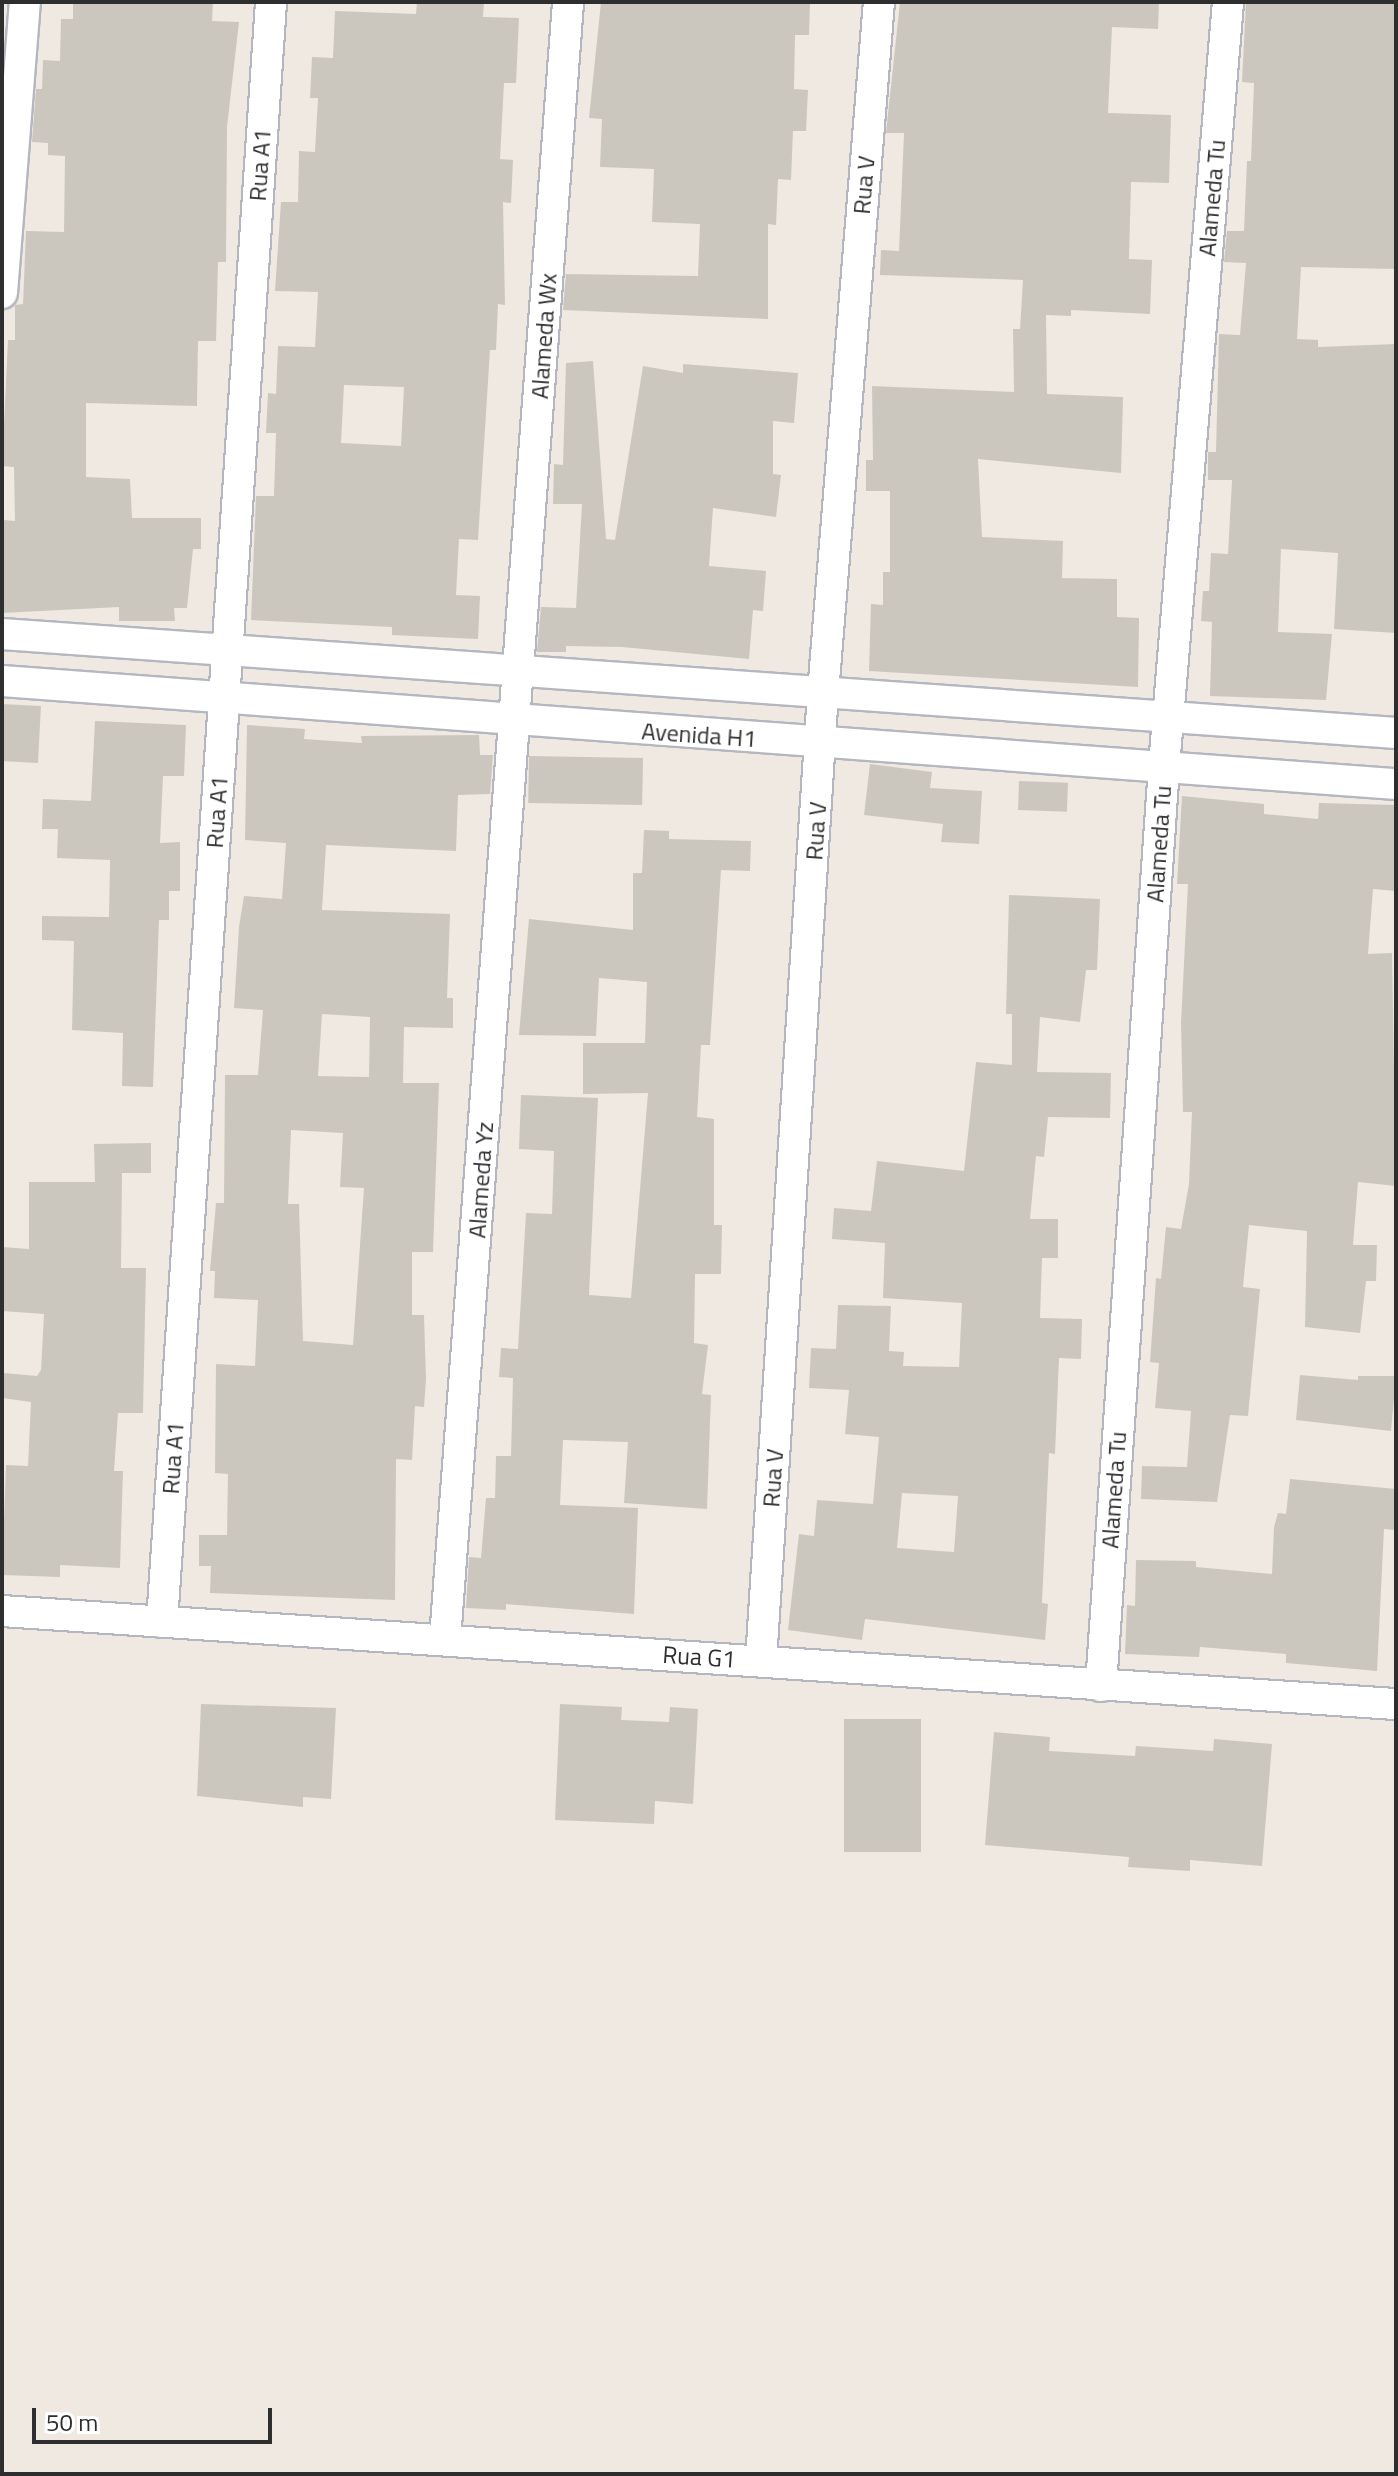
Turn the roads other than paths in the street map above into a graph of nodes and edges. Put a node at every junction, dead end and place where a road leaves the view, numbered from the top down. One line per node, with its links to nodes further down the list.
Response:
1 (25, 2): 6 (street)
2 (271, 2): 8 (street, Rua A1)
3 (568, 2): 9 (street, Alameda Wx)
4 (879, 2): 11 (street, Rua V)
5 (1228, 2): 13 (street, Alameda Tu)
6 (2, 293)
7 (2, 634): 8 (street)
8 (230, 651): 9 (street); 12 (street, Rua A1)
9 (520, 669): 11 (street); 14 (street, Alameda Wx)
10 (2, 681): 12 (street, Avenida H1)
11 (823, 693): 13 (street); 16 (street, Rua V)
12 (225, 700): 14 (street, Avenida H1); 20 (street, Rua A1)
13 (1171, 718): 15 (street); 17 (street, Alameda Tu)
14 (517, 722): 16 (street, Avenida H1); 21 (street, Alameda Yz)
15 (1396, 733)
16 (821, 744): 17 (street, Avenida H1); 22 (street, Rua V)
17 (1164, 766): 18 (street, Avenida H1); 23 (street, Alameda Tu)
18 (1396, 784)
19 (2, 1611): 20 (street, Rua G1)
20 (162, 1622): 21 (street, Rua G1)
21 (445, 1639): 22 (street, Rua G1)
22 (761, 1661): 23 (street, Rua G1)
23 (1101, 1686): 24 (street, Rua G1)
24 (1396, 1704)

